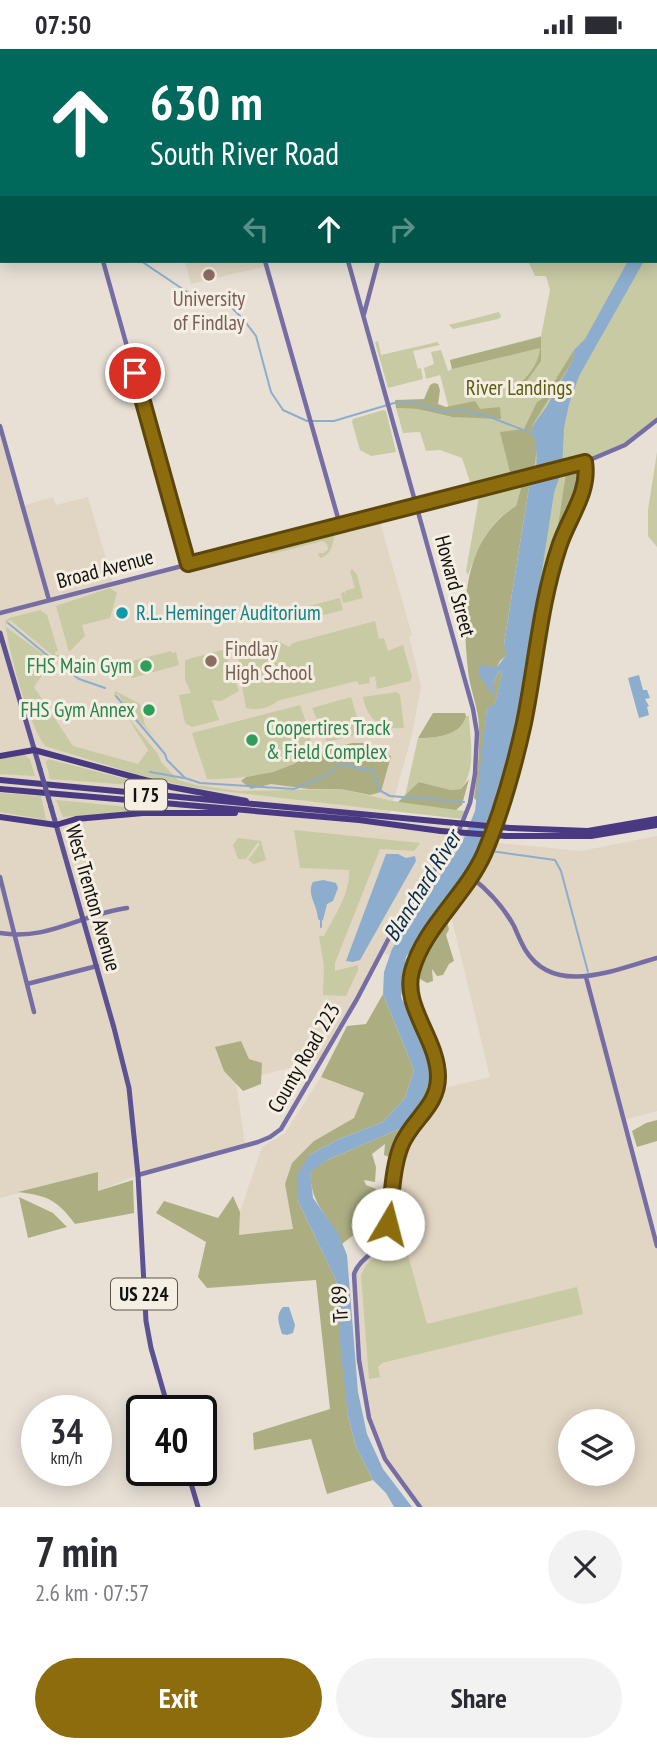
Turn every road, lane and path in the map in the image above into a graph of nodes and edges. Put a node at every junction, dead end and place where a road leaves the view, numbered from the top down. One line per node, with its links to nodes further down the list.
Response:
1 (104, 263): 11 (street)
2 (266, 263): 10 (street)
3 (349, 263): 5 (street, Howard Street)
4 (377, 263): 5 (street)
5 (364, 316): 9 (street, Howard Street)
6 (657, 420): 8 (street, Broad Avenue)
7 (0, 426): 12 (street)
8 (585, 462): 9 (street, Broad Avenue); 26 (street, Tr 89)
9 (416, 505): 10 (street, Broad Avenue); 28 (street, Howard Street)
10 (340, 525): 11 (street, Broad Avenue)
11 (188, 564): 12 (street, Broad Avenue)
12 (49, 600): 13 (street, Broad Avenue)
13 (0, 613)
14 (0, 633): 15 (main road, West Trenton Avenue)
15 (34, 750): 16 (highway); 19 (highway); 23 (main road, West Trenton Avenue, bridge)
16 (0, 756)
17 (0, 779): 19 (highway, I 75)
18 (0, 789): 20 (highway, I 75)
19 (293, 808): 22 (highway, I 75, bridge)
20 (272, 812): 23 (highway); 24 (highway, I 75, bridge)
21 (0, 817): 23 (highway)
22 (657, 820)
23 (56, 825): 29 (main road, West Trenton Avenue / US 224)
24 (657, 825)
25 (0, 877): 31 (street)
26 (471, 877): 34 (street); 42 (street, Tr 89)
27 (127, 908): 29 (street)
28 (407, 909): 37 (street, County Road 223)
29 (83, 920): 31 (street); 33 (main road, West Trenton Avenue / US 224)
30 (0, 933): 31 (street)
31 (15, 935): 35 (street)
32 (657, 958): 34 (street)
33 (97, 966): 35 (street); 37 (main road, West Trenton Avenue / US 224)
34 (586, 977): 38 (street)
35 (27, 984): 36 (street)
36 (34, 1012)
37 (138, 1175): 39 (main road, US 224)
38 (657, 1246)
39 (165, 1395)
40 (192, 1486): 41 (main road)
41 (198, 1507)
42 (420, 1507)

